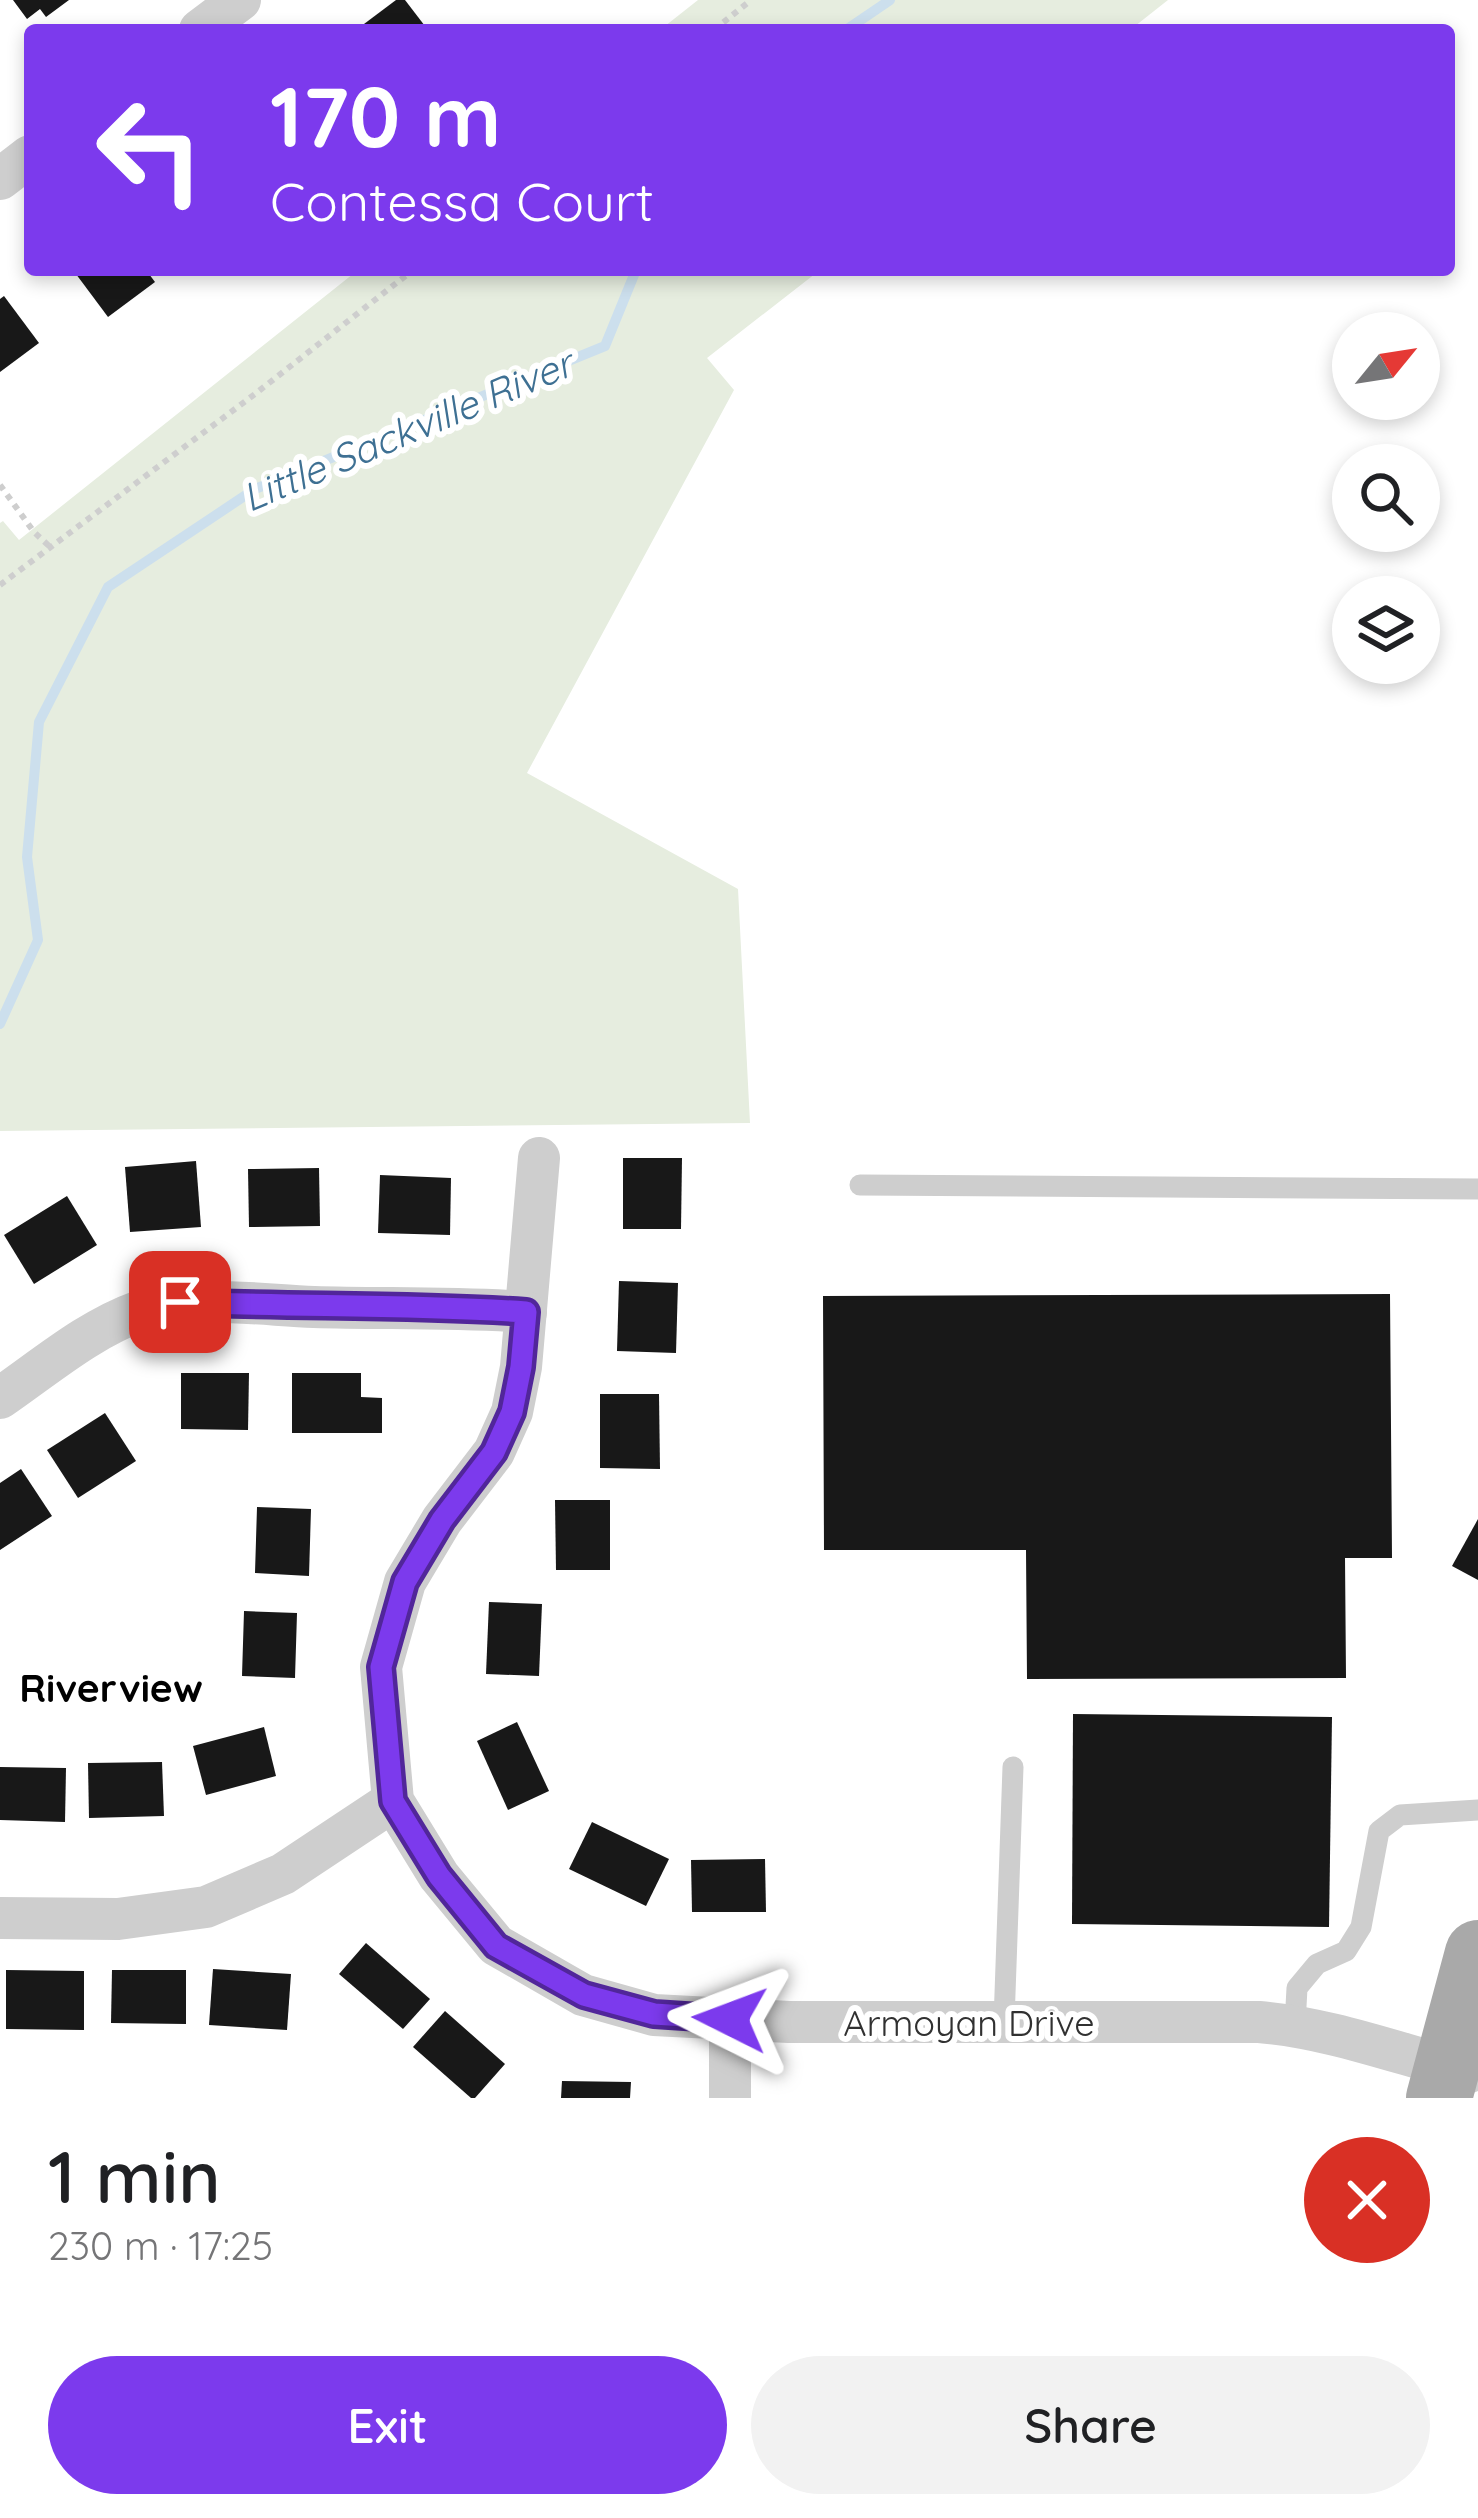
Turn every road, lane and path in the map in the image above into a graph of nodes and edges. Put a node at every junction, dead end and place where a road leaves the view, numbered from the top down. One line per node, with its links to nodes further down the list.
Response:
1 (240, 0): 3 (street)
2 (751, 0): 4 (path)
3 (208, 24)
4 (721, 24)
5 (24, 161): 6 (street)
6 (0, 179)
7 (404, 276): 9 (path)
8 (0, 485): 9 (path)
9 (49, 546): 10 (path)
10 (0, 585)
11 (539, 1158): 14 (street, Armoyan Drive)
12 (860, 1185): 13 (lane)
13 (1478, 1189)
14 (526, 1312): 15 (street); 17 (street, Armoyan Drive)
15 (0, 1398)
16 (1013, 1767): 22 (lane)
17 (393, 1801): 19 (street); 21 (street, Armoyan Drive)
18 (1478, 1810): 23 (lane)
19 (0, 1918)
20 (1478, 1953): 24 (main road)
21 (730, 2019): 22 (street, Armoyan Drive); 25 (street)
22 (1004, 2022): 23 (street, Armoyan Drive)
23 (1295, 2025): 24 (street, Armoyan Drive)
24 (1454, 2079)
25 (730, 2098)

